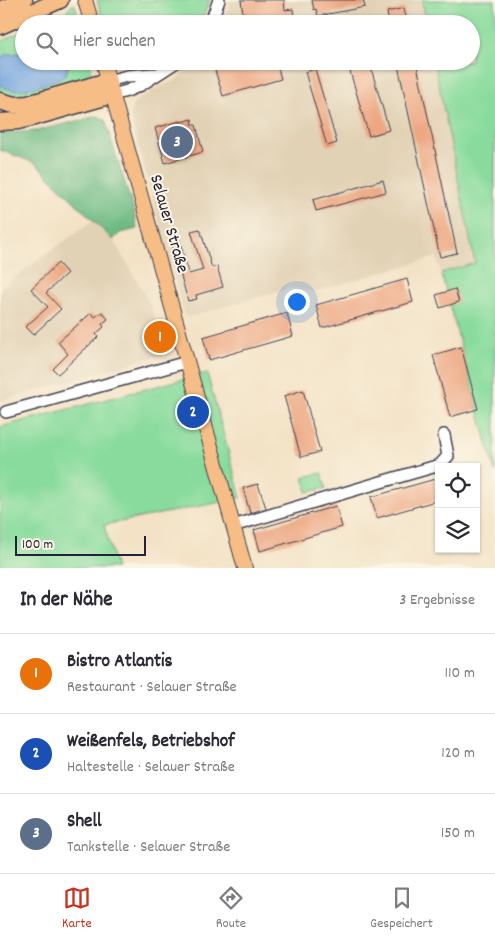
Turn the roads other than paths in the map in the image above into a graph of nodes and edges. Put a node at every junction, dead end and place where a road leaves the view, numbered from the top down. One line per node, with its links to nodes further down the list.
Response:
1 (24, 0): 6 (highway)
2 (60, 0): 5 (highway)
3 (85, 0): 9 (main road)
4 (219, 0): 10 (street)
5 (42, 8): 7 (highway); 8 (highway)
6 (0, 10)
7 (26, 15)
8 (36, 15)
9 (90, 15)
10 (213, 15)
11 (15, 20): 12 (highway)
12 (0, 26)
13 (15, 28): 14 (highway)
14 (0, 36)
15 (105, 70): 17 (main road, Selauer Straße)
16 (163, 70): 17 (street)
17 (110, 88): 18 (highway); 19 (highway); 20 (main road, Selauer Straße)
18 (0, 101)
19 (0, 122)
20 (187, 362): 21 (street); 23 (main road, Selauer Straße)
21 (6, 412)
22 (444, 435): 23 (street)
23 (233, 526): 24 (main road, Selauer Straße)
24 (245, 568)

